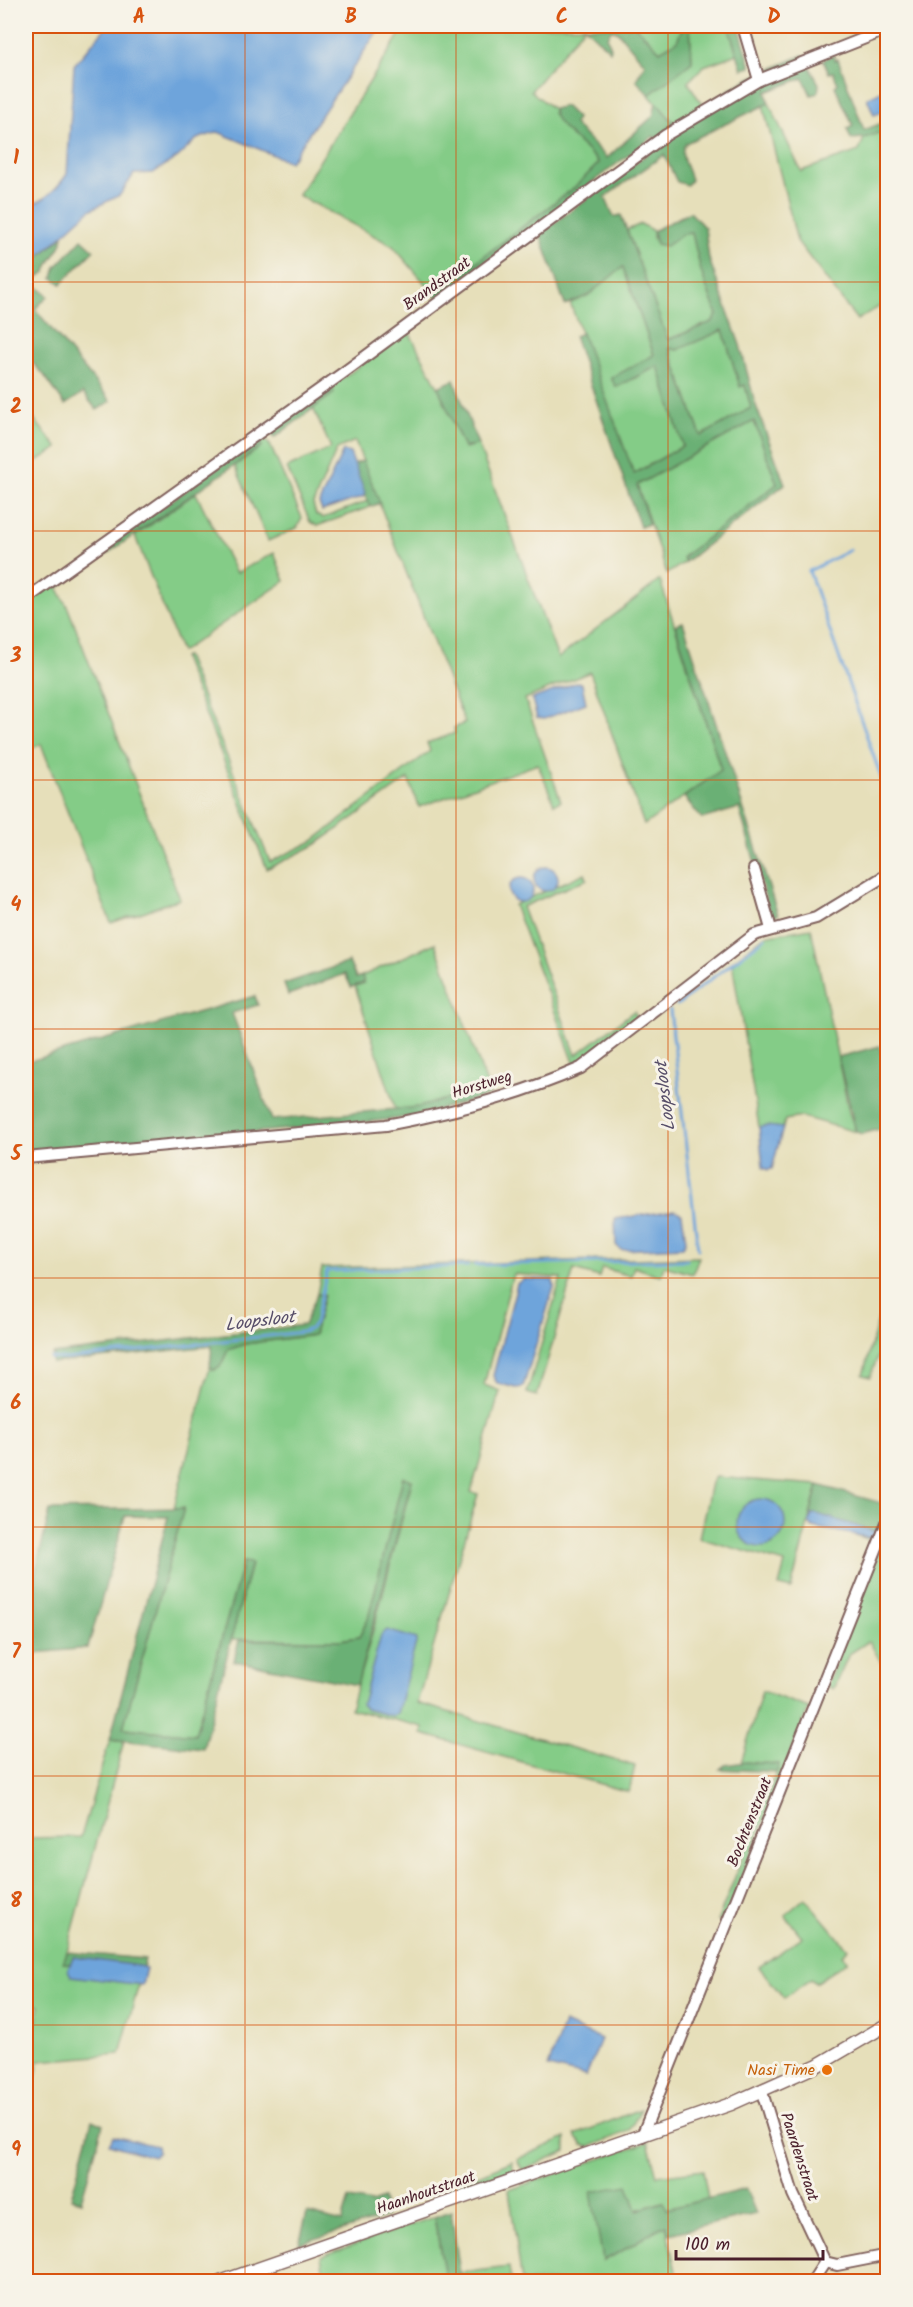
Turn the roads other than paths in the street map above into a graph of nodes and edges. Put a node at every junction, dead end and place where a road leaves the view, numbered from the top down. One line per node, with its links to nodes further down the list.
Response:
1 (743, 26): 3 (street)
2 (888, 29): 3 (street, Brandstraat)
3 (759, 80): 4 (street, Brandstraat)
4 (26, 599)
5 (754, 869): 7 (street)
6 (888, 874): 7 (street, Horstweg)
7 (771, 929): 8 (street, Horstweg)
8 (26, 1158)
9 (888, 1520): 12 (street, Bochtenstraat)
10 (888, 2024): 11 (street, Haanhoutstraat)
11 (762, 2092): 12 (street, Haanhoutstraat); 14 (street, Paardenstraat)
12 (642, 2136): 15 (street, Haanhoutstraat)
13 (888, 2255): 14 (street)
14 (825, 2262): 16 (street)
15 (220, 2282)
16 (812, 2282)

